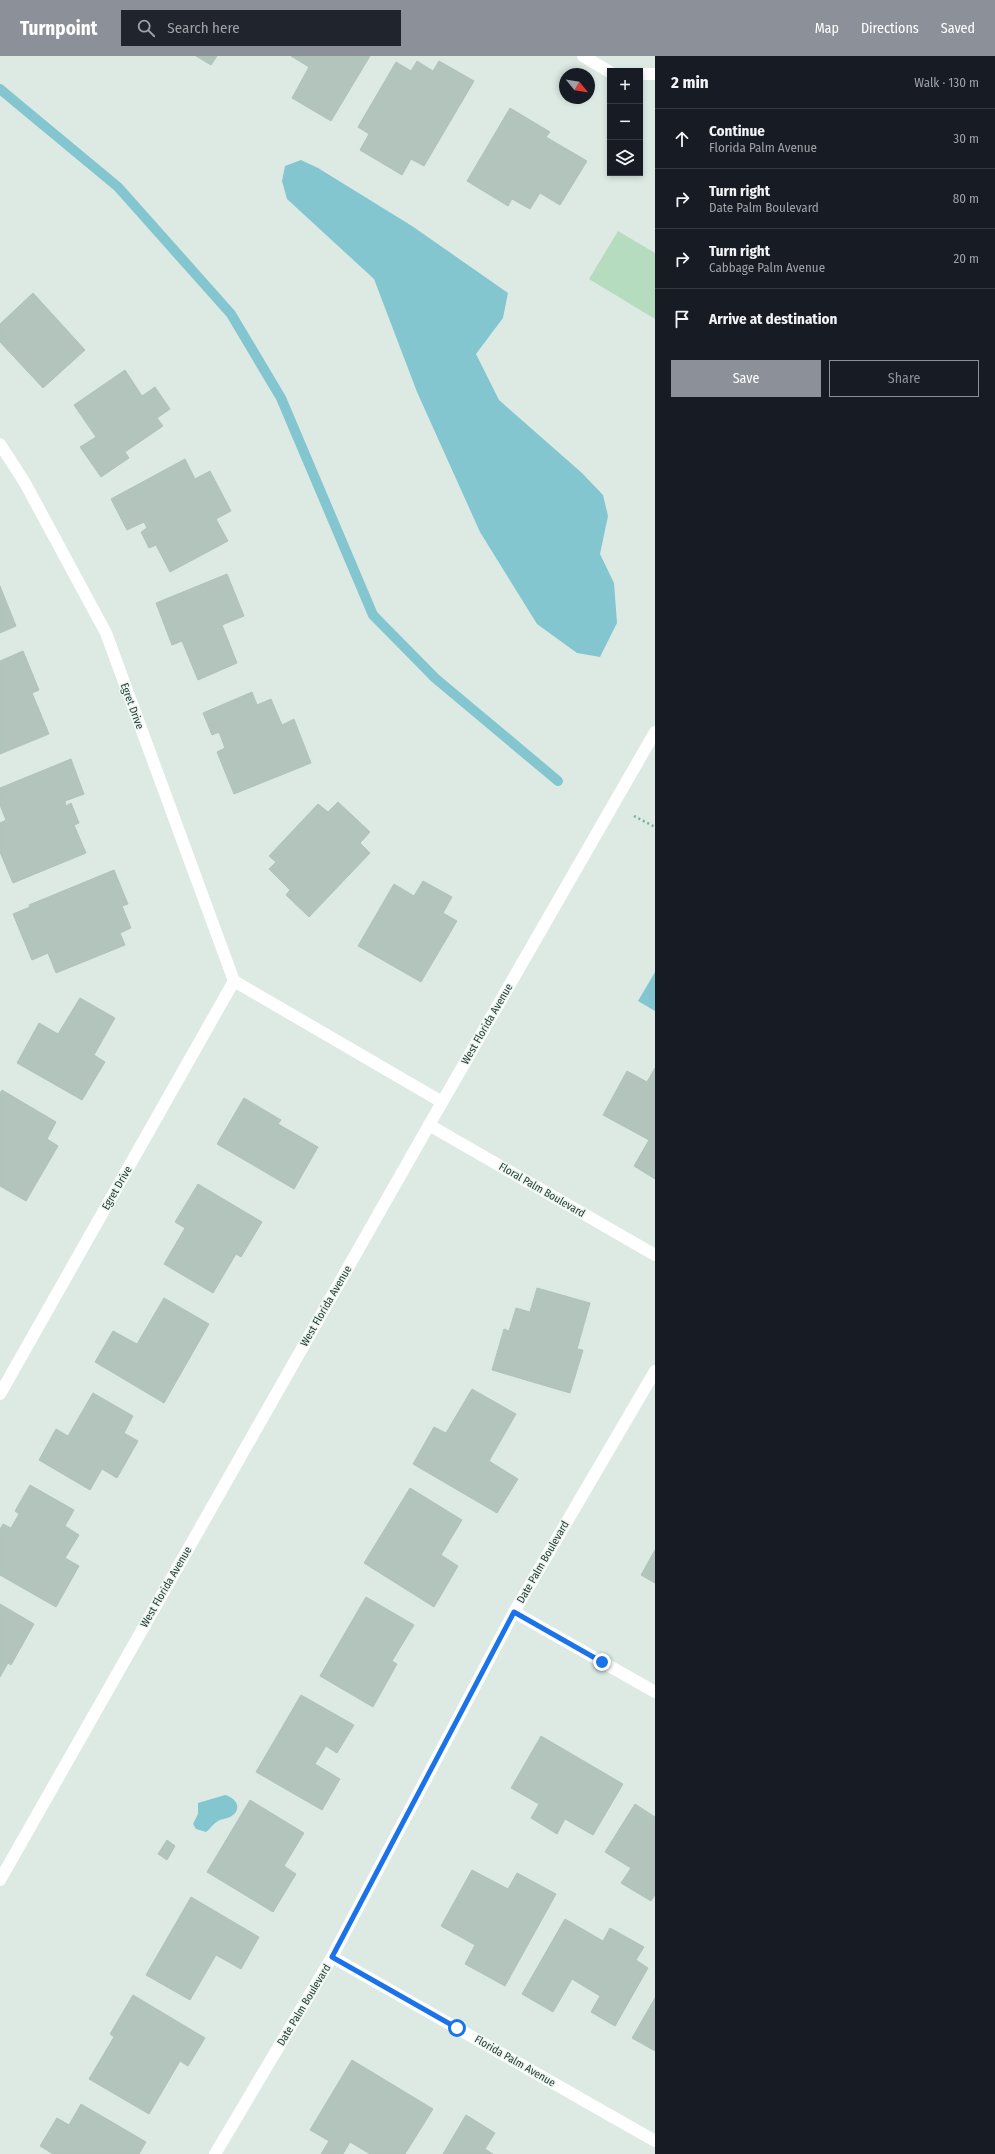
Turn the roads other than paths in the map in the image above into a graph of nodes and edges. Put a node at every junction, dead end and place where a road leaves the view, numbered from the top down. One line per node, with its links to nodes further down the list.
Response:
1 (583, 56): 2 (street)
2 (607, 70)
3 (643, 74): 4 (street)
4 (655, 74)
5 (0, 444): 7 (street, Egret Drive)
6 (655, 732): 8 (street, West Florida Avenue)
7 (234, 981): 8 (street); 12 (street, Egret Drive)
8 (442, 1102): 9 (street, West Florida Avenue)
9 (429, 1125): 10 (street, Floral Palm Boulevard); 15 (street, West Florida Avenue)
10 (655, 1255)
11 (655, 1371): 13 (street, Date Palm Boulevard)
12 (0, 1394)
13 (514, 1612): 14 (street); 16 (street, Date Palm Boulevard)
14 (655, 1692)
15 (0, 1880)
16 (332, 1957): 17 (street, Florida Palm Avenue); 18 (street, Date Palm Boulevard)
17 (655, 2141)
18 (215, 2154)

